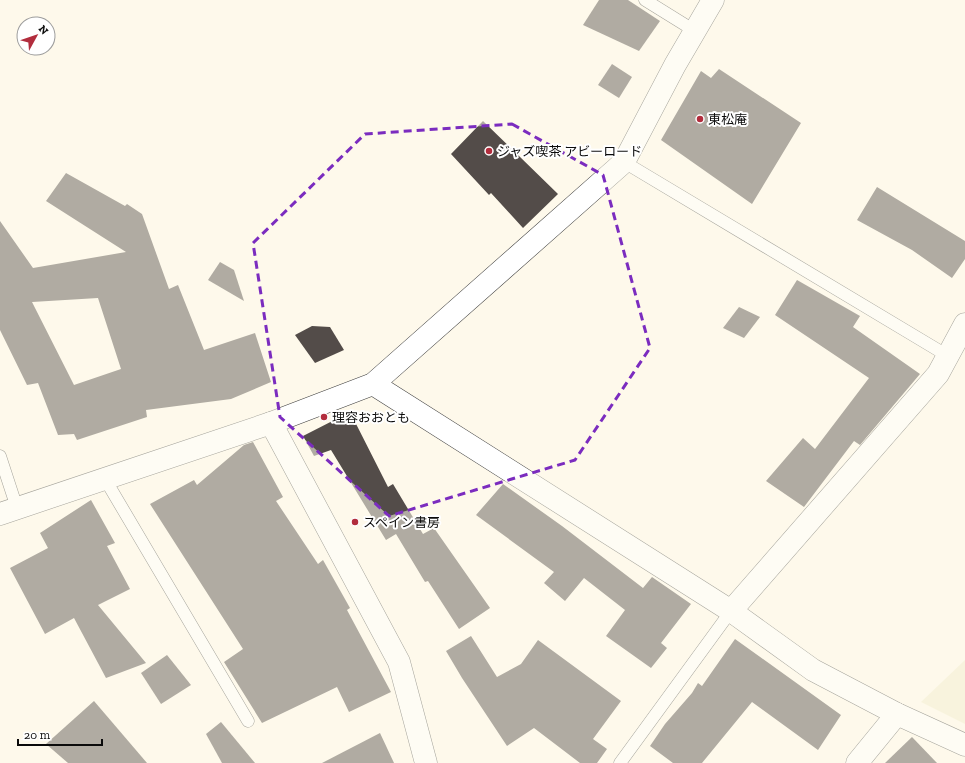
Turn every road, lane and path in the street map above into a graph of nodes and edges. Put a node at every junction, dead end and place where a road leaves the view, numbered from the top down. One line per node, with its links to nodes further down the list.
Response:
1 (645, 0): 3 (lane)
2 (713, 0): 3 (street)
3 (695, 31): 4 (street)
4 (624, 162): 6 (lane); 7 (street)
5 (965, 324): 6 (street)
6 (948, 356): 12 (street)
7 (373, 384): 8 (street); 12 (street)
8 (271, 423): 10 (street); 16 (street)
9 (0, 456): 11 (lane)
10 (106, 479): 11 (street); 14 (lane)
11 (8, 511)
12 (732, 611): 13 (street); 17 (lane)
13 (897, 714): 15 (street); 18 (street)
14 (248, 721)
15 (965, 745)
16 (426, 763)
17 (620, 763)
18 (857, 763)

